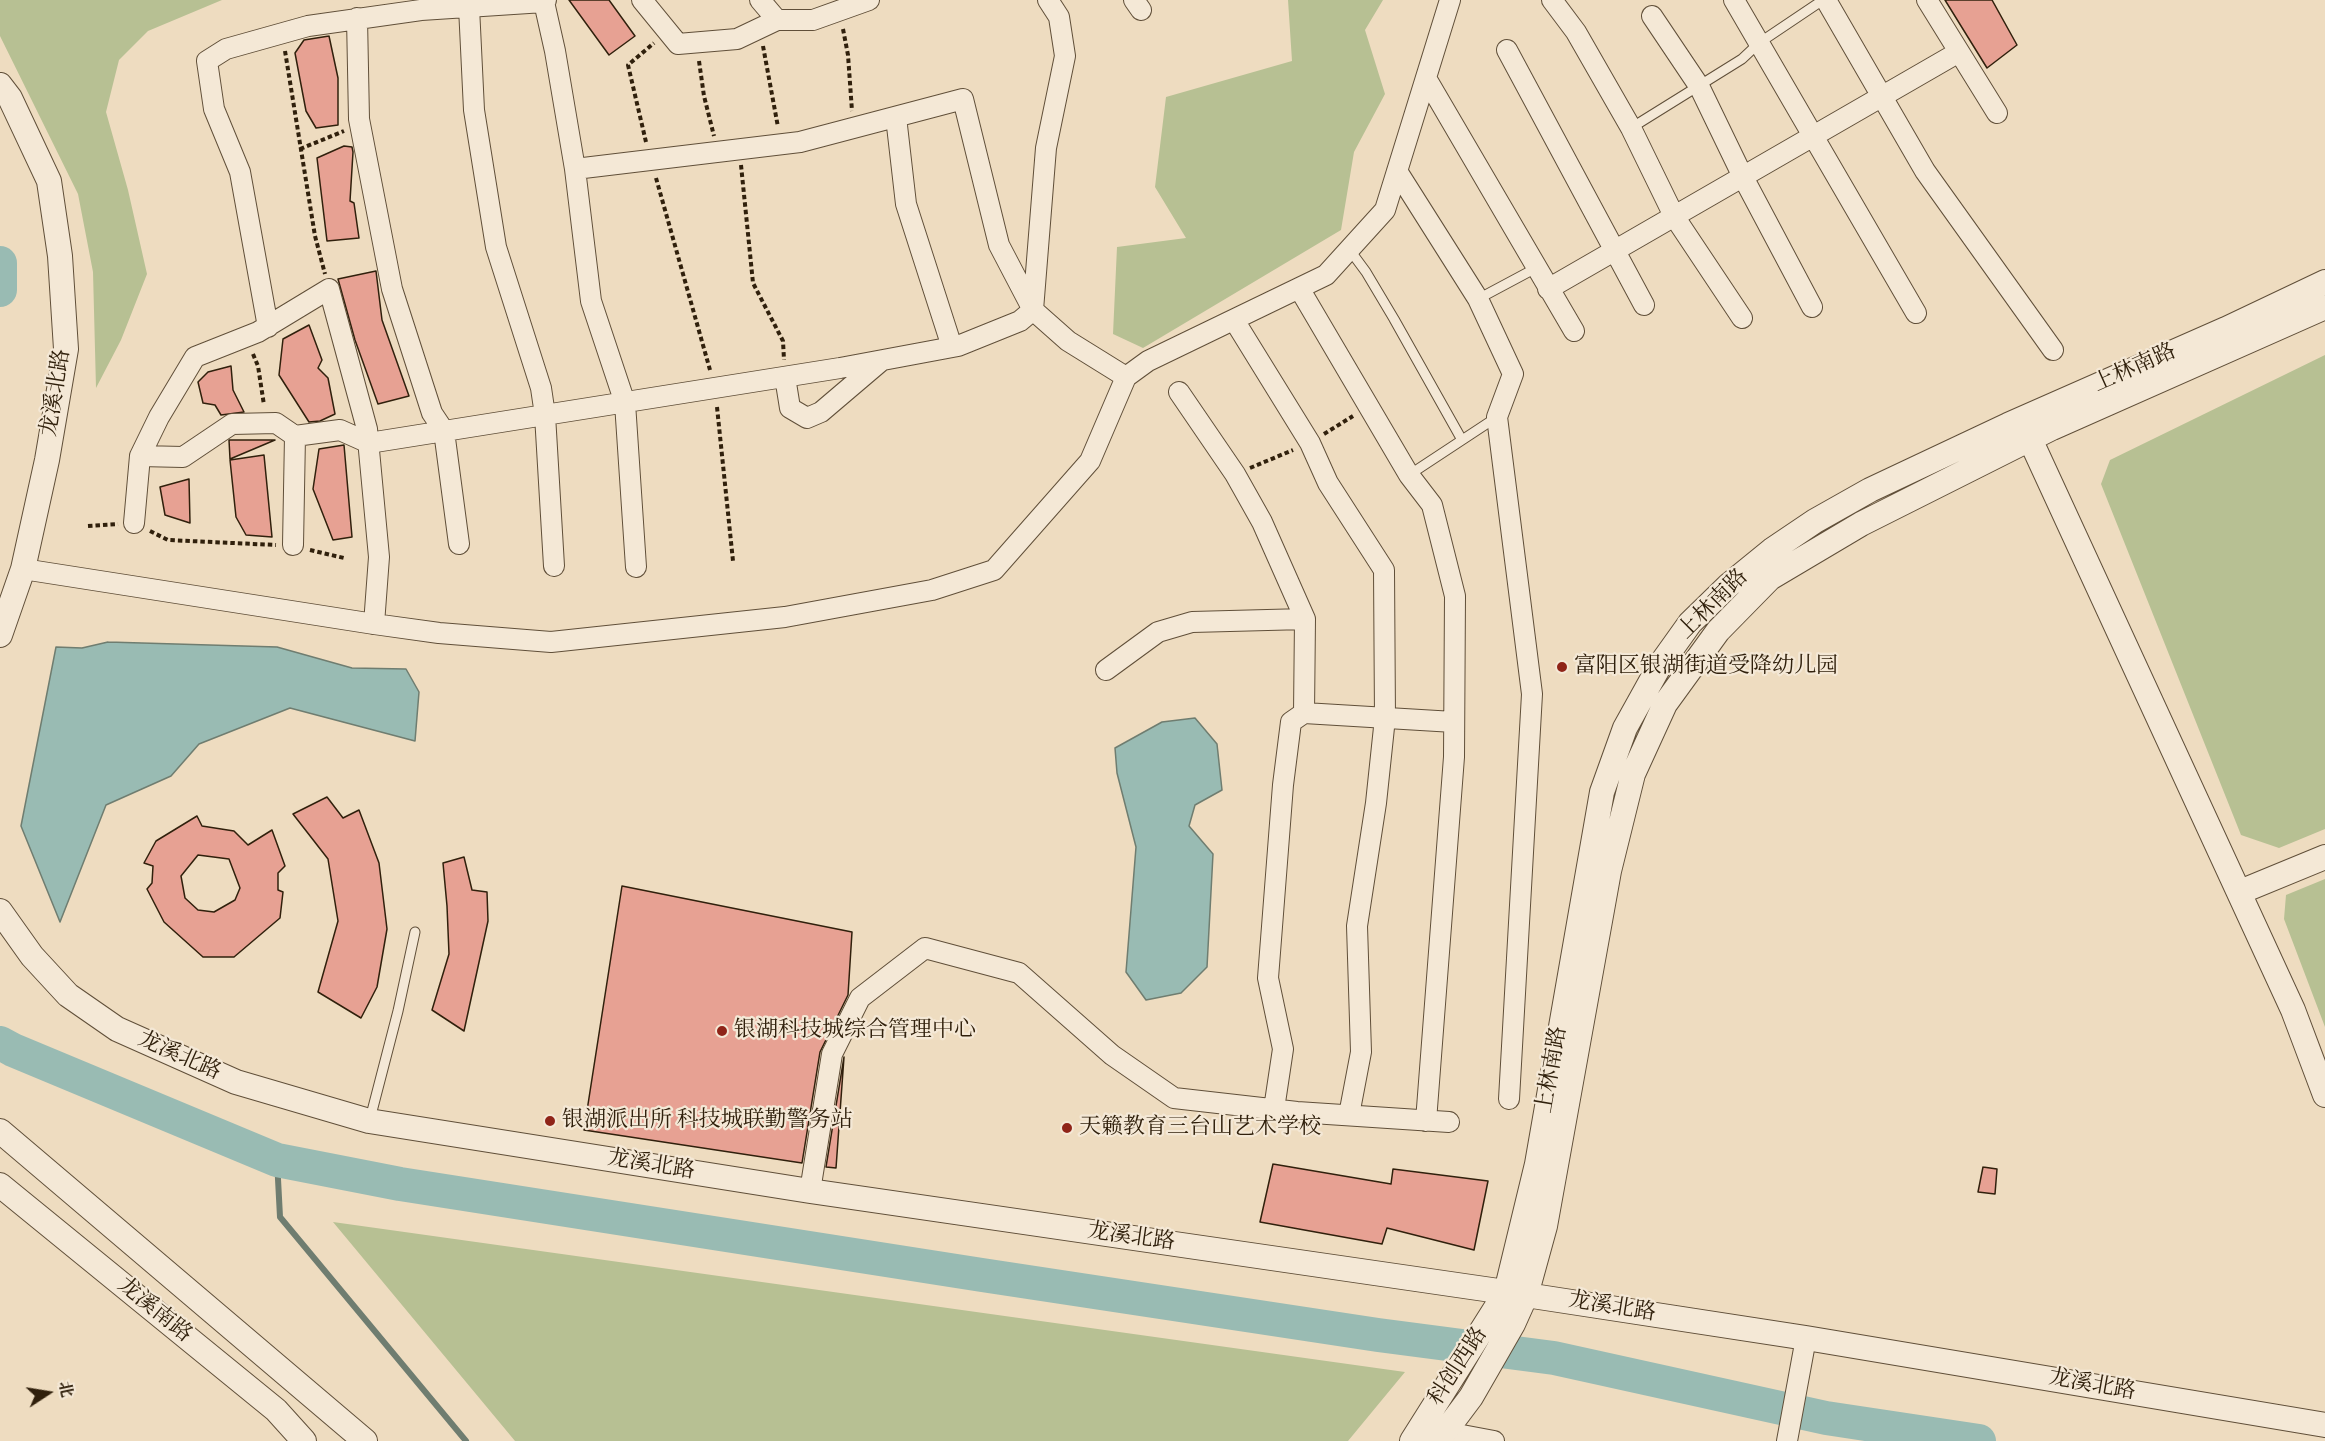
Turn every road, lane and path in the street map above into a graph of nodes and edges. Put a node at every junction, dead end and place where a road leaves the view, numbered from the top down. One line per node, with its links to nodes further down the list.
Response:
1 (642, 0): 16 (street)
2 (760, 0): 15 (street)
3 (867, 0): 12 (street)
4 (1048, 0): 51 (street)
5 (1450, 0): 22 (street)
6 (1552, 0): 30 (street)
7 (1734, 0): 19 (street)
8 (1825, 0): 19 (lane); 25 (street)
9 (1927, 0): 21 (street)
10 (545, 1): 11 (street); 36 (street)
11 (469, 7): 14 (street); 67 (street)
12 (838, 10): 15 (street); 29 (path)
13 (1652, 16): 24 (street)
14 (357, 18): 17 (street); 28 (street)
15 (768, 24): 18 (street); 32 (path)
16 (668, 32): 18 (street); 35 (path)
17 (282, 33): 33 (path); 55 (street)
18 (696, 42): 34 (path)
19 (1759, 43): 24 (lane); 31 (street)
20 (1507, 50): 41 (street)
21 (1959, 52): 25 (street); 26 (street)
22 (1426, 78): 37 (street); 42 (street)
23 (0, 85): 87 (street, 龙溪北路)
24 (1699, 86): 30 (lane); 38 (street)
25 (1882, 97): 31 (street); 59 (street)
26 (1997, 113)
27 (896, 117): 29 (street); 51 (street); 58 (street)
28 (360, 124): 33 (path); 70 (street)
29 (853, 128): 32 (street)
30 (1631, 128): 39 (street)
31 (1814, 136): 38 (street); 52 (street)
32 (781, 145): 34 (street)
33 (300, 149): 45 (path)
34 (728, 151): 35 (street); 61 (path)
35 (651, 160): 36 (street); 63 (path)
36 (574, 169): 65 (street)
37 (1397, 171): 40 (street); 47 (street)
38 (1743, 177): 39 (street); 50 (street)
39 (1674, 216): 41 (street); 53 (street)
40 (1349, 249): 44 (street); 73 (lane)
41 (1614, 251): 46 (street); 48 (street)
42 (1536, 268): 46 (street); 47 (lane)
43 (2325, 282): 109 (street, 上林南路)
44 (1299, 288): 54 (street); 66 (street)
45 (329, 289): 55 (street); 74 (street)
46 (1548, 289): 56 (street)
47 (1478, 299): 68 (street)
48 (1644, 305)
49 (2325, 306): 72 (street, 上林南路)
50 (1812, 308)
51 (1033, 310): 58 (street); 62 (street)
52 (1916, 312)
53 (1742, 318)
54 (1234, 320): 62 (street); 75 (street)
55 (268, 327): 57 (street)
56 (1574, 331)
57 (246, 337): 69 (path); 76 (street)
58 (952, 347): 60 (street)
59 (2053, 350)
60 (881, 360): 61 (street); 61 (street)
61 (785, 377): 63 (street)
62 (1125, 377): 89 (street)
63 (715, 388): 65 (street); 84 (path)
64 (1179, 392): 77 (street)
65 (626, 403): 67 (street); 86 (street)
66 (1368, 405): 75 (path); 78 (street)
67 (545, 415): 70 (street); 85 (street)
68 (1497, 417): 73 (lane); 100 (street)
69 (267, 423): 71 (street); 76 (street)
70 (444, 431): 74 (street); 81 (street)
71 (295, 436): 74 (street); 82 (street)
72 (2030, 438): 96 (street); 109 (street, 上林南路)
73 (1462, 440): 78 (lane)
74 (369, 443): 89 (street)
75 (1310, 443): 77 (path); 93 (street)
76 (140, 456): 79 (street)
77 (1234, 474): 88 (street)
78 (1409, 475): 94 (street)
79 (135, 523): 80 (path); 82 (path)
80 (88, 526)
81 (459, 544)
82 (293, 545): 83 (path)
83 (344, 558)
84 (734, 561)
85 (555, 566)
86 (636, 567)
87 (23, 569): 89 (street); 90 (street, 龙溪北路)
88 (1305, 619): 91 (street); 92 (street)
89 (374, 624)
90 (0, 635)
91 (1106, 670)
92 (1304, 713): 93 (street); 101 (street)
93 (1385, 718): 94 (street); 102 (street)
94 (1454, 722): 104 (street)
95 (2325, 857): 96 (street)
96 (2240, 892): 99 (street)
97 (0, 911): 103 (street, 龙溪北路)
98 (415, 932): 103 (lane)
99 (2325, 1095)
100 (1509, 1099)
101 (1274, 1109): 102 (street); 108 (street)
102 (1349, 1115): 104 (street)
103 (369, 1121): 108 (street, 龙溪北路)
104 (1426, 1121): 105 (street)
105 (1449, 1122)
106 (0, 1131): 114 (street)
107 (0, 1185): 113 (street, 龙溪南路)
108 (810, 1191): 109 (street, 龙溪北路)
109 (1516, 1294): 110 (street, 龙溪北路); 112 (street, 科创西路); 115 (street, 科创西路)
110 (1806, 1338): 111 (street, 龙溪北路); 117 (street)
111 (2325, 1425)
112 (1442, 1437): 116 (street)
113 (304, 1441)
114 (365, 1441)
115 (1412, 1441)
116 (1494, 1441)
117 (1787, 1441)

